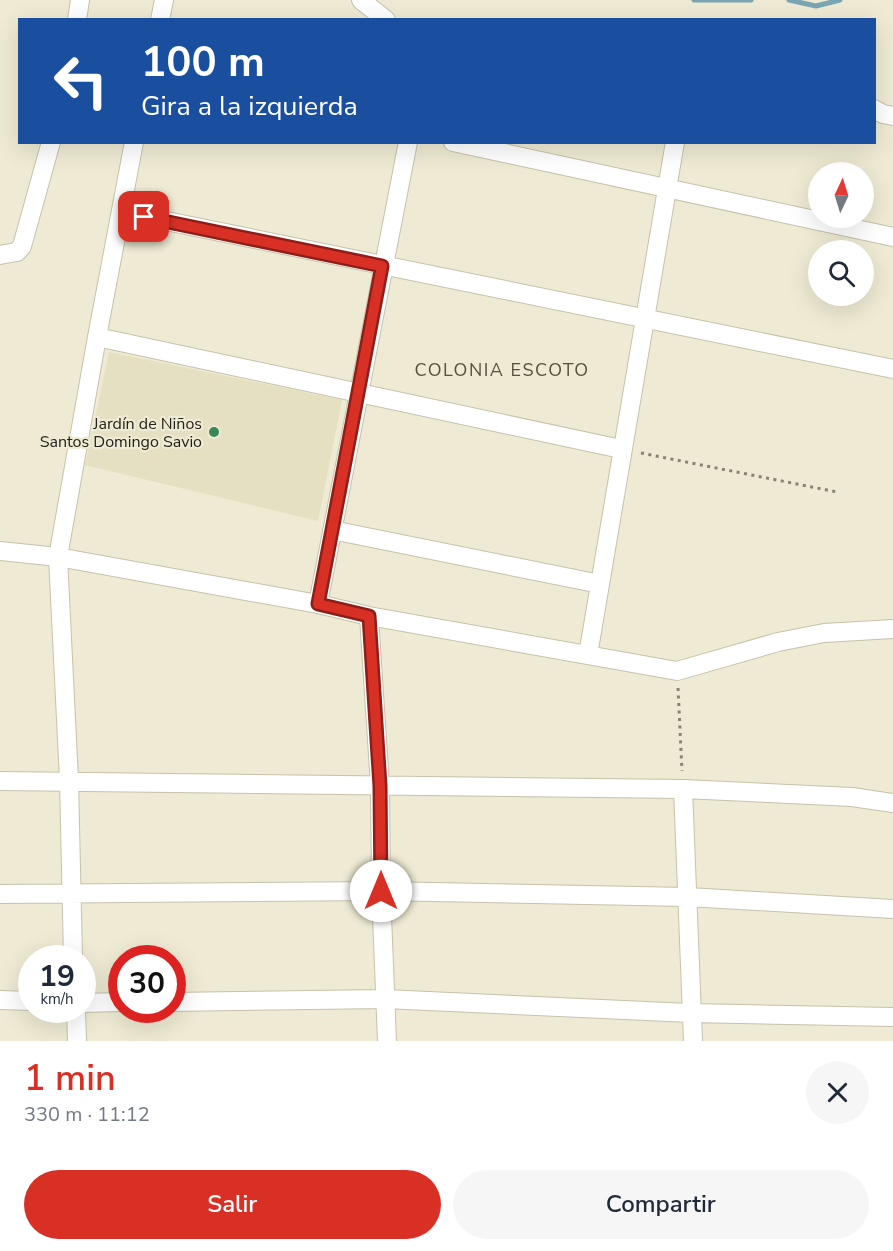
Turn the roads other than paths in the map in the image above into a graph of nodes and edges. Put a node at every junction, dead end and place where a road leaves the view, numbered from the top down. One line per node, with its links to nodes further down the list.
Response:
1 (80, 0): 4 (street)
2 (164, 0): 5 (street)
3 (361, 0): 6 (street)
4 (77, 18)
5 (160, 18)
6 (384, 18)
7 (876, 110): 8 (street)
8 (893, 116)
9 (50, 144): 17 (street)
10 (134, 144): 15 (street)
11 (408, 144): 18 (street)
12 (462, 144): 14 (street)
13 (675, 144): 14 (street)
14 (666, 187): 16 (street); 19 (street)
15 (122, 213): 18 (street); 20 (street)
16 (893, 237)
17 (0, 255)
18 (382, 266): 19 (street); 22 (street)
19 (644, 319): 21 (street); 23 (street)
20 (96, 337): 22 (street); 26 (street)
21 (893, 369)
22 (358, 393): 23 (street); 24 (street)
23 (621, 449): 27 (street)
24 (332, 530): 27 (street); 28 (street)
25 (0, 551): 26 (street)
26 (58, 557): 28 (street); 32 (street)
27 (600, 584): 31 (street)
28 (318, 604): 29 (street)
29 (369, 616): 31 (street); 34 (street)
30 (893, 629): 31 (street)
31 (588, 656)
32 (69, 780): 33 (street); 34 (street); 39 (street)
33 (0, 781)
34 (380, 786): 35 (street); 37 (street)
35 (683, 789): 36 (street); 40 (street)
36 (893, 803)
37 (381, 891): 39 (street); 40 (street); 43 (street)
38 (0, 894): 39 (street)
39 (70, 895): 42 (street)
40 (688, 897): 41 (street); 47 (street)
41 (893, 909)
42 (72, 945)
43 (385, 999): 46 (street); 47 (street); 51 (street)
44 (0, 1000): 45 (street)
45 (18, 1001)
46 (186, 1002)
47 (690, 1013): 48 (street); 52 (street)
48 (893, 1017)
49 (76, 1023): 50 (street)
50 (77, 1041)
51 (387, 1041)
52 (693, 1041)

